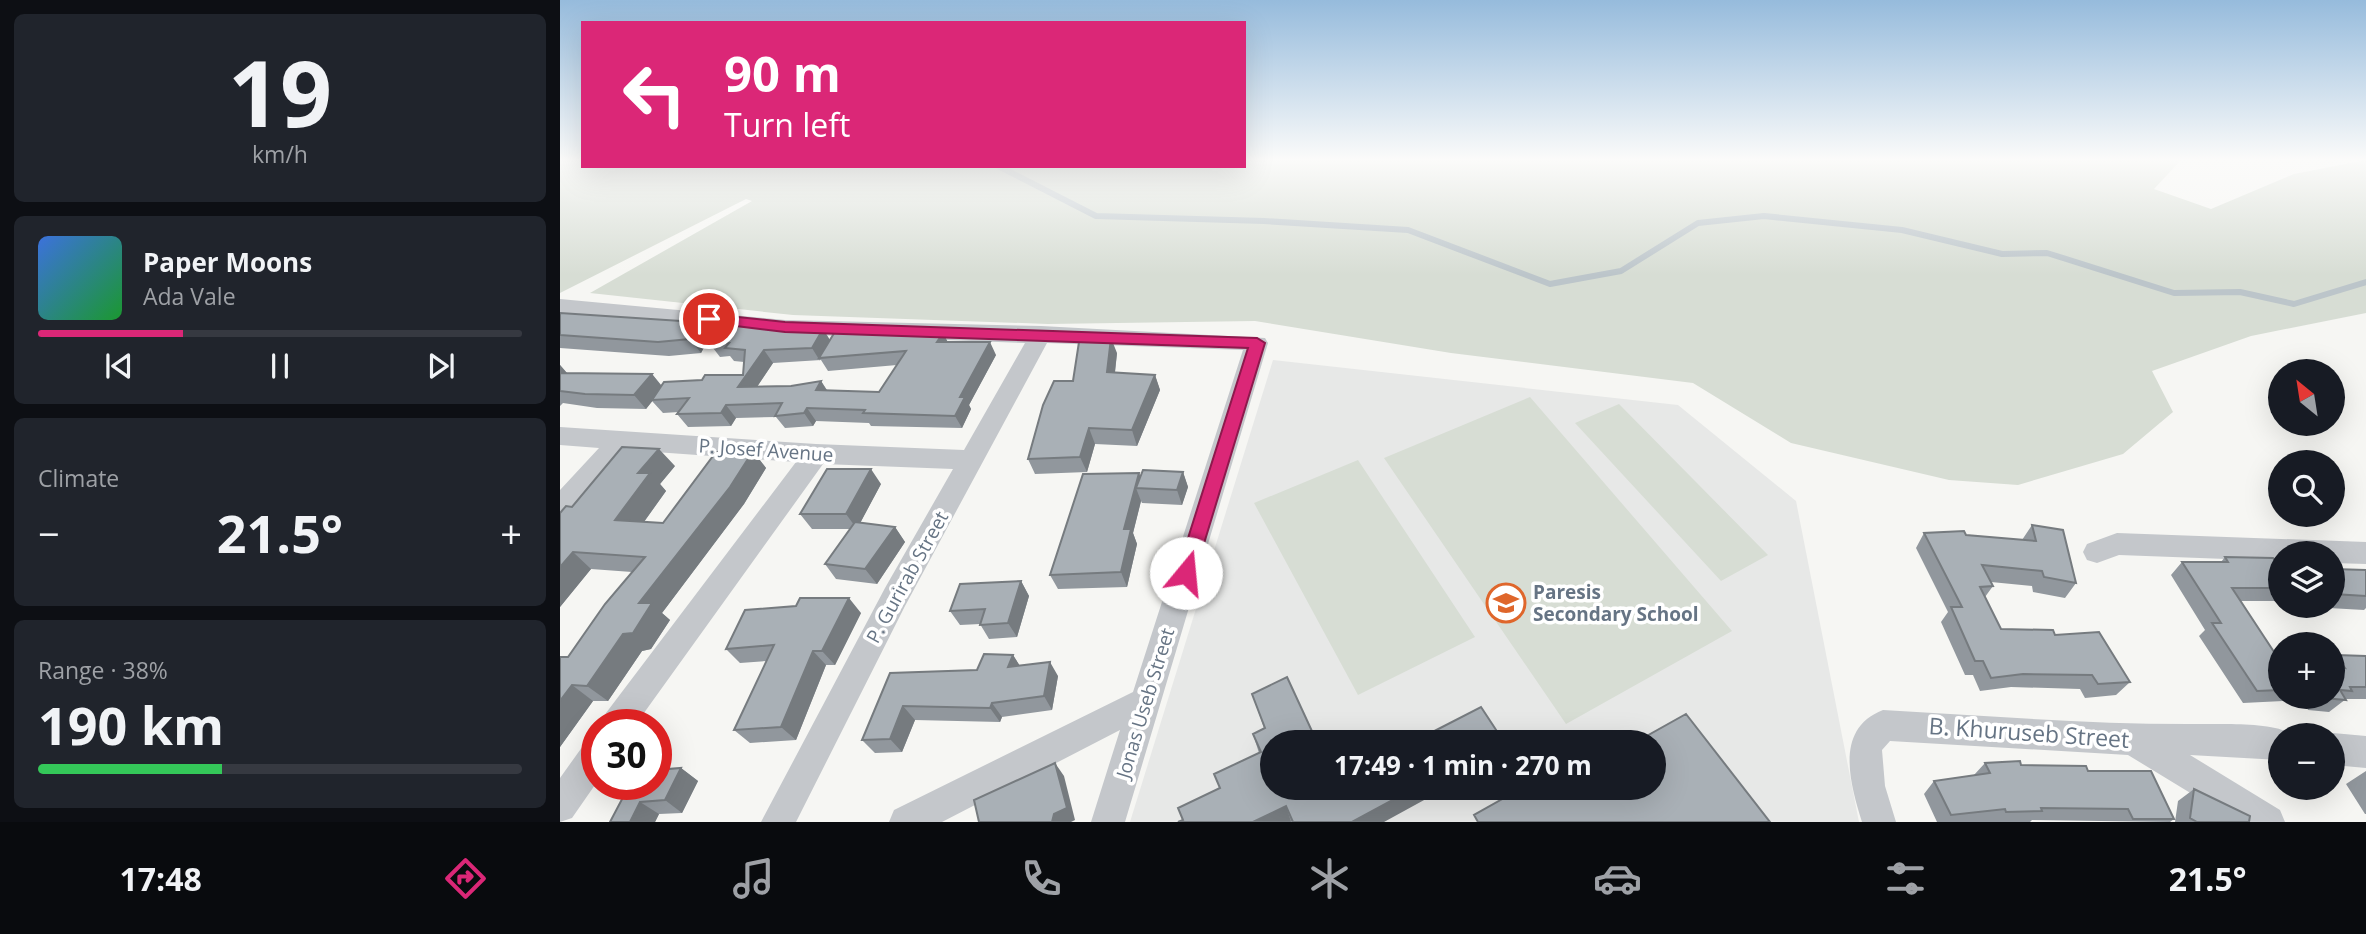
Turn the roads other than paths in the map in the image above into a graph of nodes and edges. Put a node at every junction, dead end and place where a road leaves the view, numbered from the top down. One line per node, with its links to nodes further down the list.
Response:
1 (560, 306): 2 (street)
2 (1041, 334): 6 (street, P. Gurirab Street); 10 (street, Jonas Useb Street)
3 (560, 436): 4 (street, P. Josef Avenue)
4 (621, 440): 5 (street, P. Josef Avenue); 7 (street)
5 (816, 454): 6 (street, P. Josef Avenue); 11 (street)
6 (973, 460): 18 (street, P. Gurirab Street)
7 (560, 508)
8 (2097, 552): 9 (street)
9 (2366, 553)
10 (1146, 701): 19 (street); 20 (street, Jonas Useb Street)
11 (628, 709)
12 (2132, 740): 13 (street, B. Khuruseb Street); 21 (street, B. Khuruseb Street); 22 (street)
13 (2268, 743)
14 (2345, 750): 15 (street)
15 (2366, 752)
16 (581, 776): 17 (street)
17 (560, 806)
18 (778, 822)
19 (906, 822)
20 (1108, 822)
21 (1879, 822)
22 (2268, 822)

